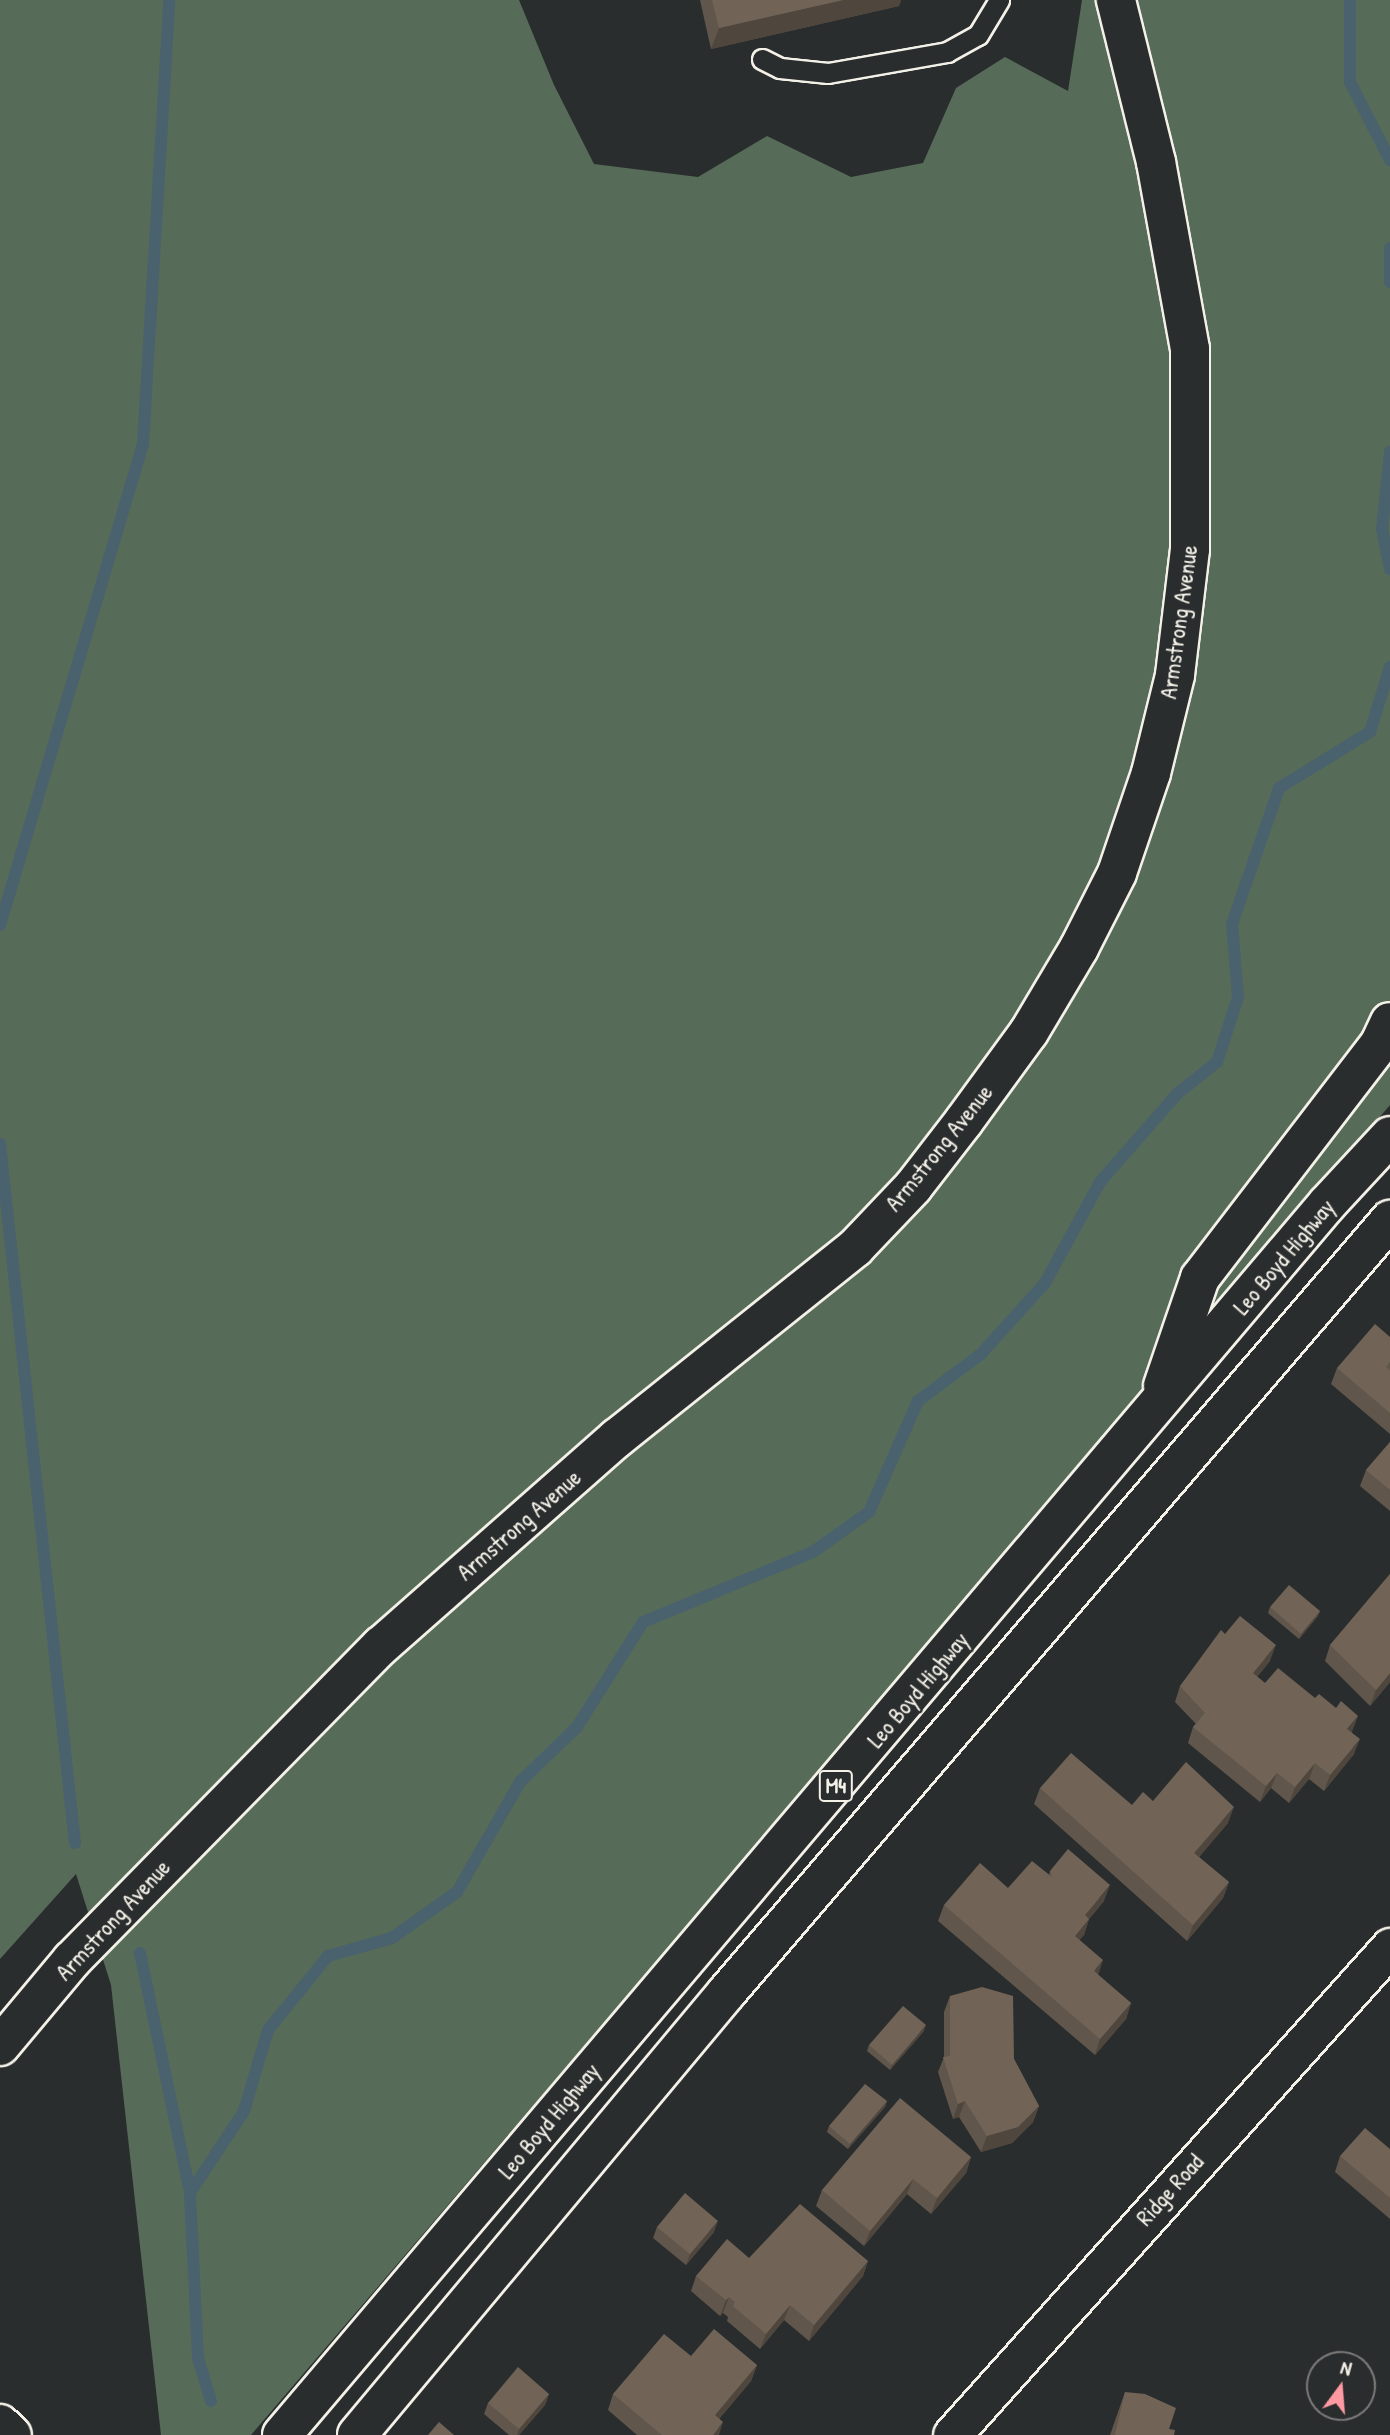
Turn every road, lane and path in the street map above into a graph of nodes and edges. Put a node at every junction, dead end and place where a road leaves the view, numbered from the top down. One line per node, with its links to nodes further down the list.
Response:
1 (999, 0): 3 (lane)
2 (1116, 0): 9 (main road, Armstrong Avenue)
3 (762, 59)
4 (1390, 1021): 7 (main road)
5 (1390, 1136): 7 (main road, Leo Boyd Highway / M4)
6 (1390, 1220): 10 (main road, M4)
7 (1156, 1408): 13 (main road, Leo Boyd Highway / M4)
8 (1390, 1947): 16 (street, Ridge Road)
9 (0, 2046)
10 (421, 2364): 14 (main road, M4); 15 (main road)
11 (0, 2424): 12 (main road)
12 (12, 2435)
13 (282, 2435)
14 (357, 2435)
15 (373, 2435)
16 (952, 2435)

